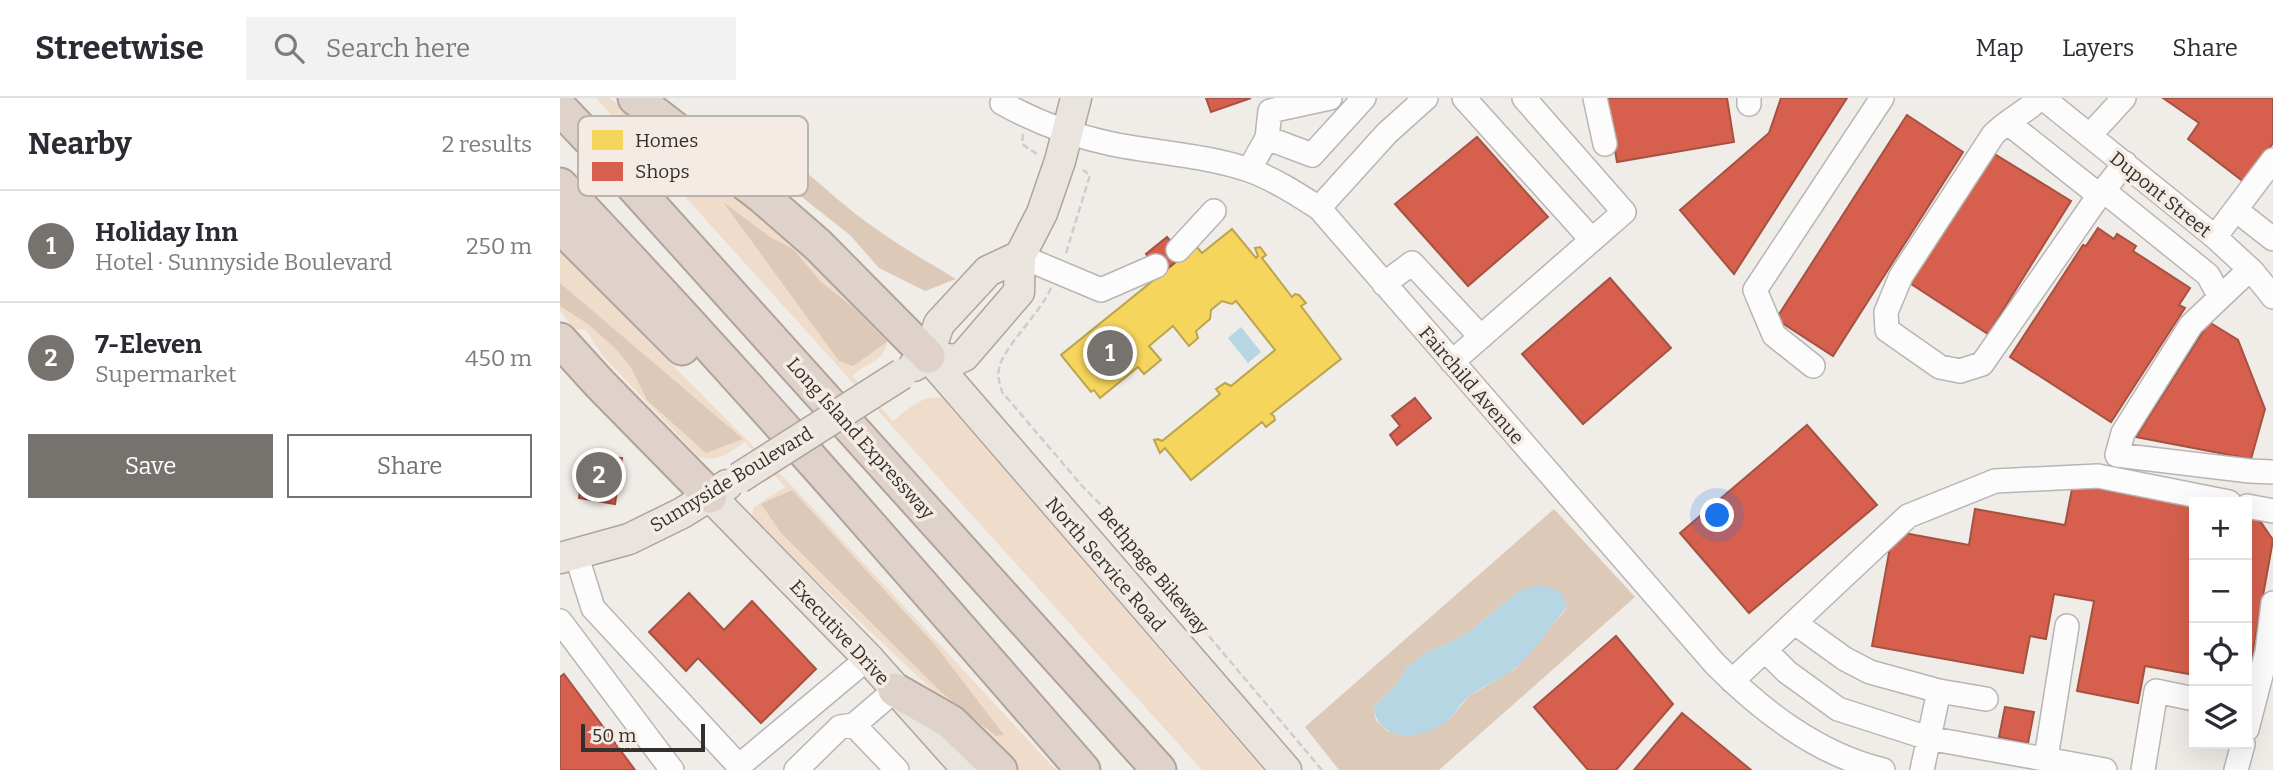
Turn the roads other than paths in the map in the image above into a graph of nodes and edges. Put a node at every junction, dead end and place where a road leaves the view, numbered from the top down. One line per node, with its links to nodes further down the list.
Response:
1 (635, 98): 14 (highway)
2 (1076, 98): 17 (main road)
3 (1331, 98): 19 (street)
4 (1364, 98): 19 (street)
5 (1426, 98): 28 (street)
6 (1464, 98): 34 (street)
7 (1524, 98): 34 (street)
8 (1595, 98): 20 (street)
9 (1882, 98): 46 (street)
10 (2041, 98): 15 (street); 18 (street, Dupont Street)
11 (2121, 99): 18 (street)
12 (1002, 103): 17 (street, Fairchild Avenue)
13 (560, 108): 16 (highway, Long Island Expressway)
14 (658, 116)
15 (2008, 123): 25 (street); 25 (street)
16 (578, 127)
17 (1068, 131): 23 (street, Fairchild Avenue); 36 (main road)
18 (2090, 135): 22 (street, Dupont Street)
19 (1267, 138): 23 (street)
20 (1605, 144)
21 (2273, 160): 29 (street)
22 (2125, 163): 25 (street); 32 (street, Dupont Street)
23 (1249, 170): 28 (street, Fairchild Avenue)
24 (560, 185): 47 (highway)
25 (2102, 193): 41 (street)
26 (643, 196): 78 (highway, Long Island Expressway)
27 (762, 196): 45 (highway)
28 (1319, 208): 39 (street, Fairchild Avenue)
29 (2236, 210): 32 (street); 33 (street)
30 (1214, 211): 35 (street)
31 (560, 226): 47 (highway)
32 (2215, 237): 38 (street, Dupont Street)
33 (2273, 239)
34 (1592, 240): 42 (street)
35 (1178, 250)
36 (1020, 256): 37 (street); 45 (main road); 45 (main road)
37 (1156, 266)
38 (2249, 269): 40 (street, Dupont Street); 41 (street)
39 (1384, 284): 42 (street); 44 (street, Fairchild Avenue)
40 (2273, 296)
41 (2220, 297): 48 (street)
42 (1480, 337): 44 (street)
43 (561, 344): 49 (highway)
44 (1452, 362): 60 (street, Fairchild Avenue)
45 (915, 365): 49 (main road, Sunnyside Boulevard, bridge); 79 (main road, North Service Road)
46 (1813, 366)
47 (755, 397): 77 (highway)
48 (2273, 472)
49 (710, 496): 53 (main road, Sunnyside Boulevard); 59 (main road, Executive Drive)
50 (2204, 497): 56 (street)
51 (2252, 507): 52 (street)
52 (2273, 511)
53 (568, 556): 59 (street)
54 (2273, 603): 65 (street)
55 (560, 621): 72 (street)
56 (1795, 624): 58 (street); 62 (street)
57 (2067, 625): 69 (street)
58 (1766, 651): 60 (street); 67 (street)
59 (868, 658): 61 (main road, Executive Drive)
60 (1732, 681): 70 (street, Fairchild Avenue)
61 (895, 690): 66 (street); 75 (main road, Executive Drive); 76 (highway)
62 (1939, 691): 64 (street); 67 (street)
63 (2189, 698): 82 (street)
64 (1986, 699)
65 (2252, 703)
66 (854, 725): 73 (street); 74 (street)
67 (1928, 738): 69 (street); 81 (street)
68 (2242, 749): 83 (street)
69 (2046, 758): 71 (street)
70 (1827, 761): 80 (street, Fairchild Avenue)
71 (2091, 769)
72 (672, 770)
73 (796, 770)
74 (897, 770)
75 (968, 770)
76 (1000, 770)
77 (1083, 770)
78 (1159, 770)
79 (1286, 770)
80 (1883, 770)
81 (1922, 770)
82 (2143, 770)
83 (2236, 770)

